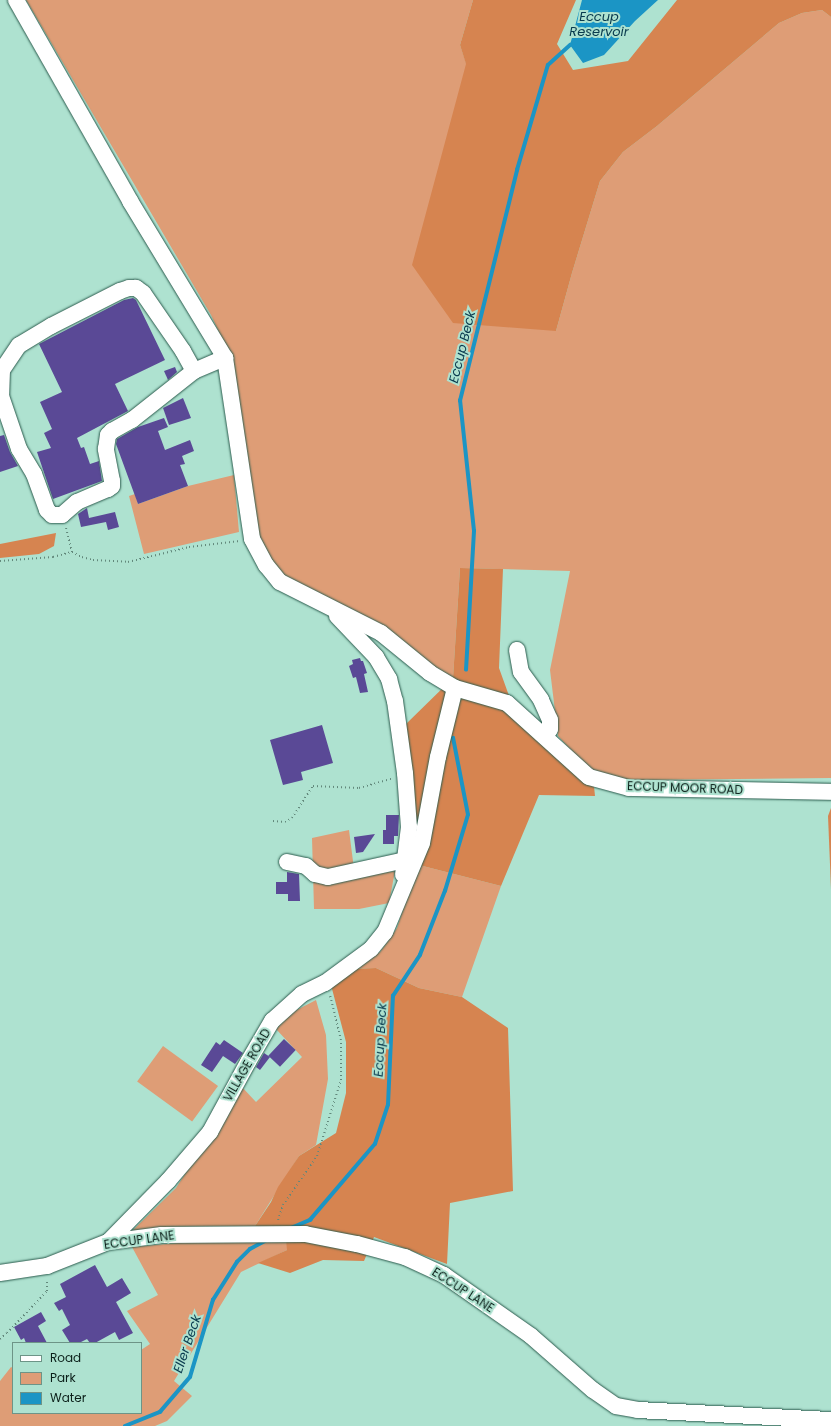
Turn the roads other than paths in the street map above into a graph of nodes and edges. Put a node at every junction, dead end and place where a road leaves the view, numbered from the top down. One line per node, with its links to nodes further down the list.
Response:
1 (16, 0): 2 (street)
2 (225, 358): 3 (street); 4 (street, ECCUP MOOR ROAD)
3 (194, 371): 3 (street)
4 (331, 609): 6 (street, ECCUP MOOR ROAD); 9 (street)
5 (517, 650): 7 (street)
6 (455, 688): 7 (street, ECCUP MOOR ROAD); 11 (street)
7 (545, 737): 8 (street, ECCUP MOOR ROAD)
8 (831, 792)
9 (405, 860): 10 (street); 11 (street)
10 (287, 862)
11 (398, 904): 12 (street, VILLAGE ROAD)
12 (108, 1242): 13 (street, ECCUP LANE); 14 (street, ECCUP LANE)
13 (0, 1273)
14 (831, 1420)

